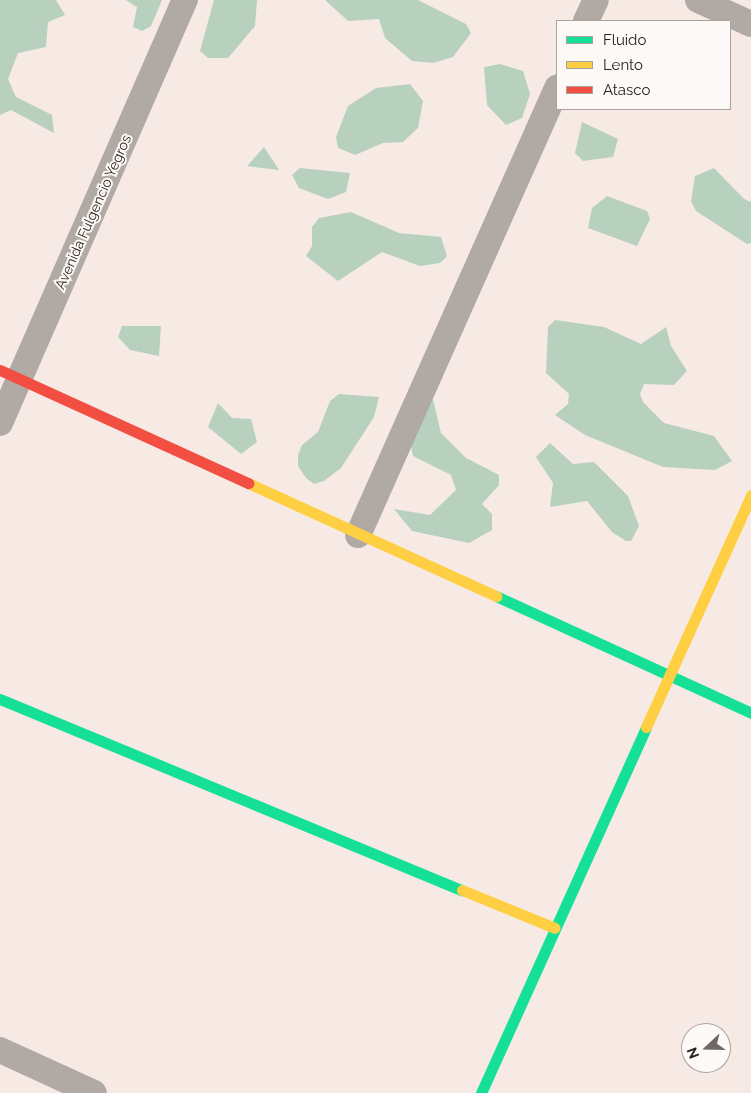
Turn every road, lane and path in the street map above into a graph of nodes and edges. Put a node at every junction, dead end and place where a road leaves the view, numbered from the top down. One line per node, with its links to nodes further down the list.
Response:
1 (185, 0): 7 (street, Avenida Fulgencio Yegros)
2 (596, 0): 4 (street)
3 (698, 0): 5 (street)
4 (586, 20)
5 (751, 24)
6 (556, 89): 10 (street)
7 (10, 375): 8 (street, Avenida Fulgencio Yegros); 10 (street)
8 (0, 423)
9 (751, 494): 11 (street)
10 (358, 535): 11 (street)
11 (669, 676): 13 (street); 14 (street)
12 (0, 699): 14 (street)
13 (751, 713)
14 (555, 928): 17 (street)
15 (0, 1050): 16 (street)
16 (94, 1093)
17 (481, 1093)

